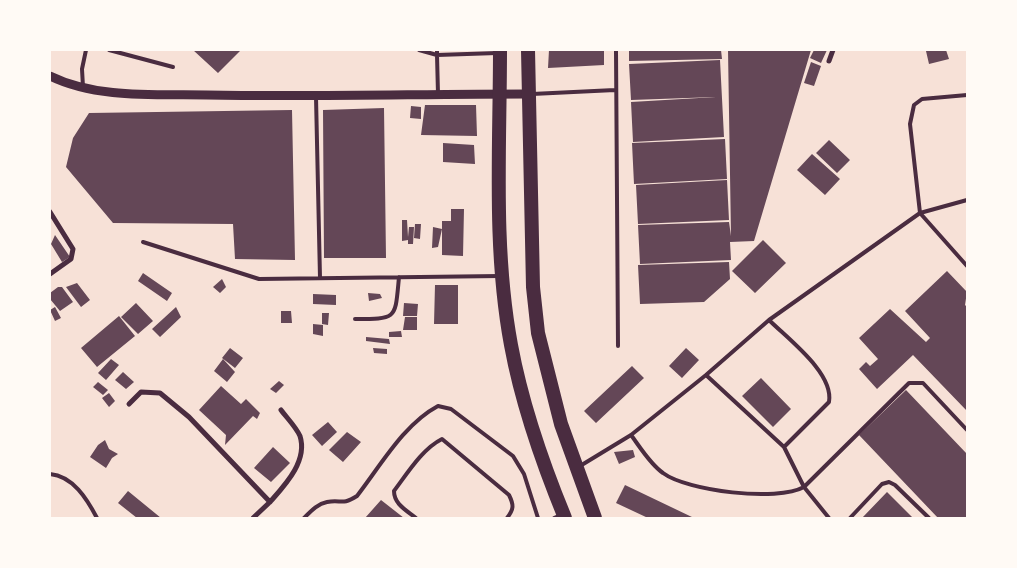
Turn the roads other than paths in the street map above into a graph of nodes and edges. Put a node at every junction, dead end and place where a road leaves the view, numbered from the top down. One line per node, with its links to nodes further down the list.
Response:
1 (86, 50): 13 (lane)
2 (109, 50): 11 (lane)
3 (419, 50): 9 (lane)
4 (437, 50): 9 (lane)
5 (528, 50): 16 (highway)
6 (616, 50): 14 (lane)
7 (833, 50): 10 (street)
8 (500, 52): 9 (lane); 15 (highway)
9 (437, 55): 18 (lane)
10 (829, 61)
11 (173, 67)
12 (51, 79): 13 (street)
13 (82, 87): 19 (street)
14 (615, 90): 16 (lane); 31 (lane)
15 (500, 94): 16 (street); 18 (street); 26 (highway)
16 (528, 94): 38 (highway)
17 (967, 95): 22 (lane)
18 (438, 96): 19 (street)
19 (316, 97): 28 (lane)
20 (967, 200): 22 (lane)
21 (50, 212): 25 (street)
22 (920, 213): 24 (lane); 30 (lane)
23 (143, 242): 28 (lane)
24 (967, 266)
25 (50, 274)
26 (503, 276): 27 (lane); 42 (highway)
27 (399, 277): 28 (lane); 29 (lane)
28 (320, 278)
29 (356, 319)
30 (769, 320): 32 (lane); 37 (lane)
31 (618, 346)
32 (706, 375): 36 (lane); 37 (lane)
33 (129, 404): 41 (street)
34 (281, 410): 41 (street)
35 (967, 430): 40 (lane)
36 (630, 435): 38 (lane); 40 (lane)
37 (784, 447): 40 (lane)
38 (576, 468): 49 (highway)
39 (50, 474): 43 (lane)
40 (804, 487): 50 (lane)
41 (270, 502): 44 (street)
42 (561, 517)
43 (97, 518)
44 (253, 518)
45 (304, 518): 48 (lane)
46 (416, 518): 47 (lane)
47 (507, 518)
48 (538, 518)
49 (595, 518)
50 (829, 518)
51 (850, 518): 52 (lane)
52 (929, 518)

